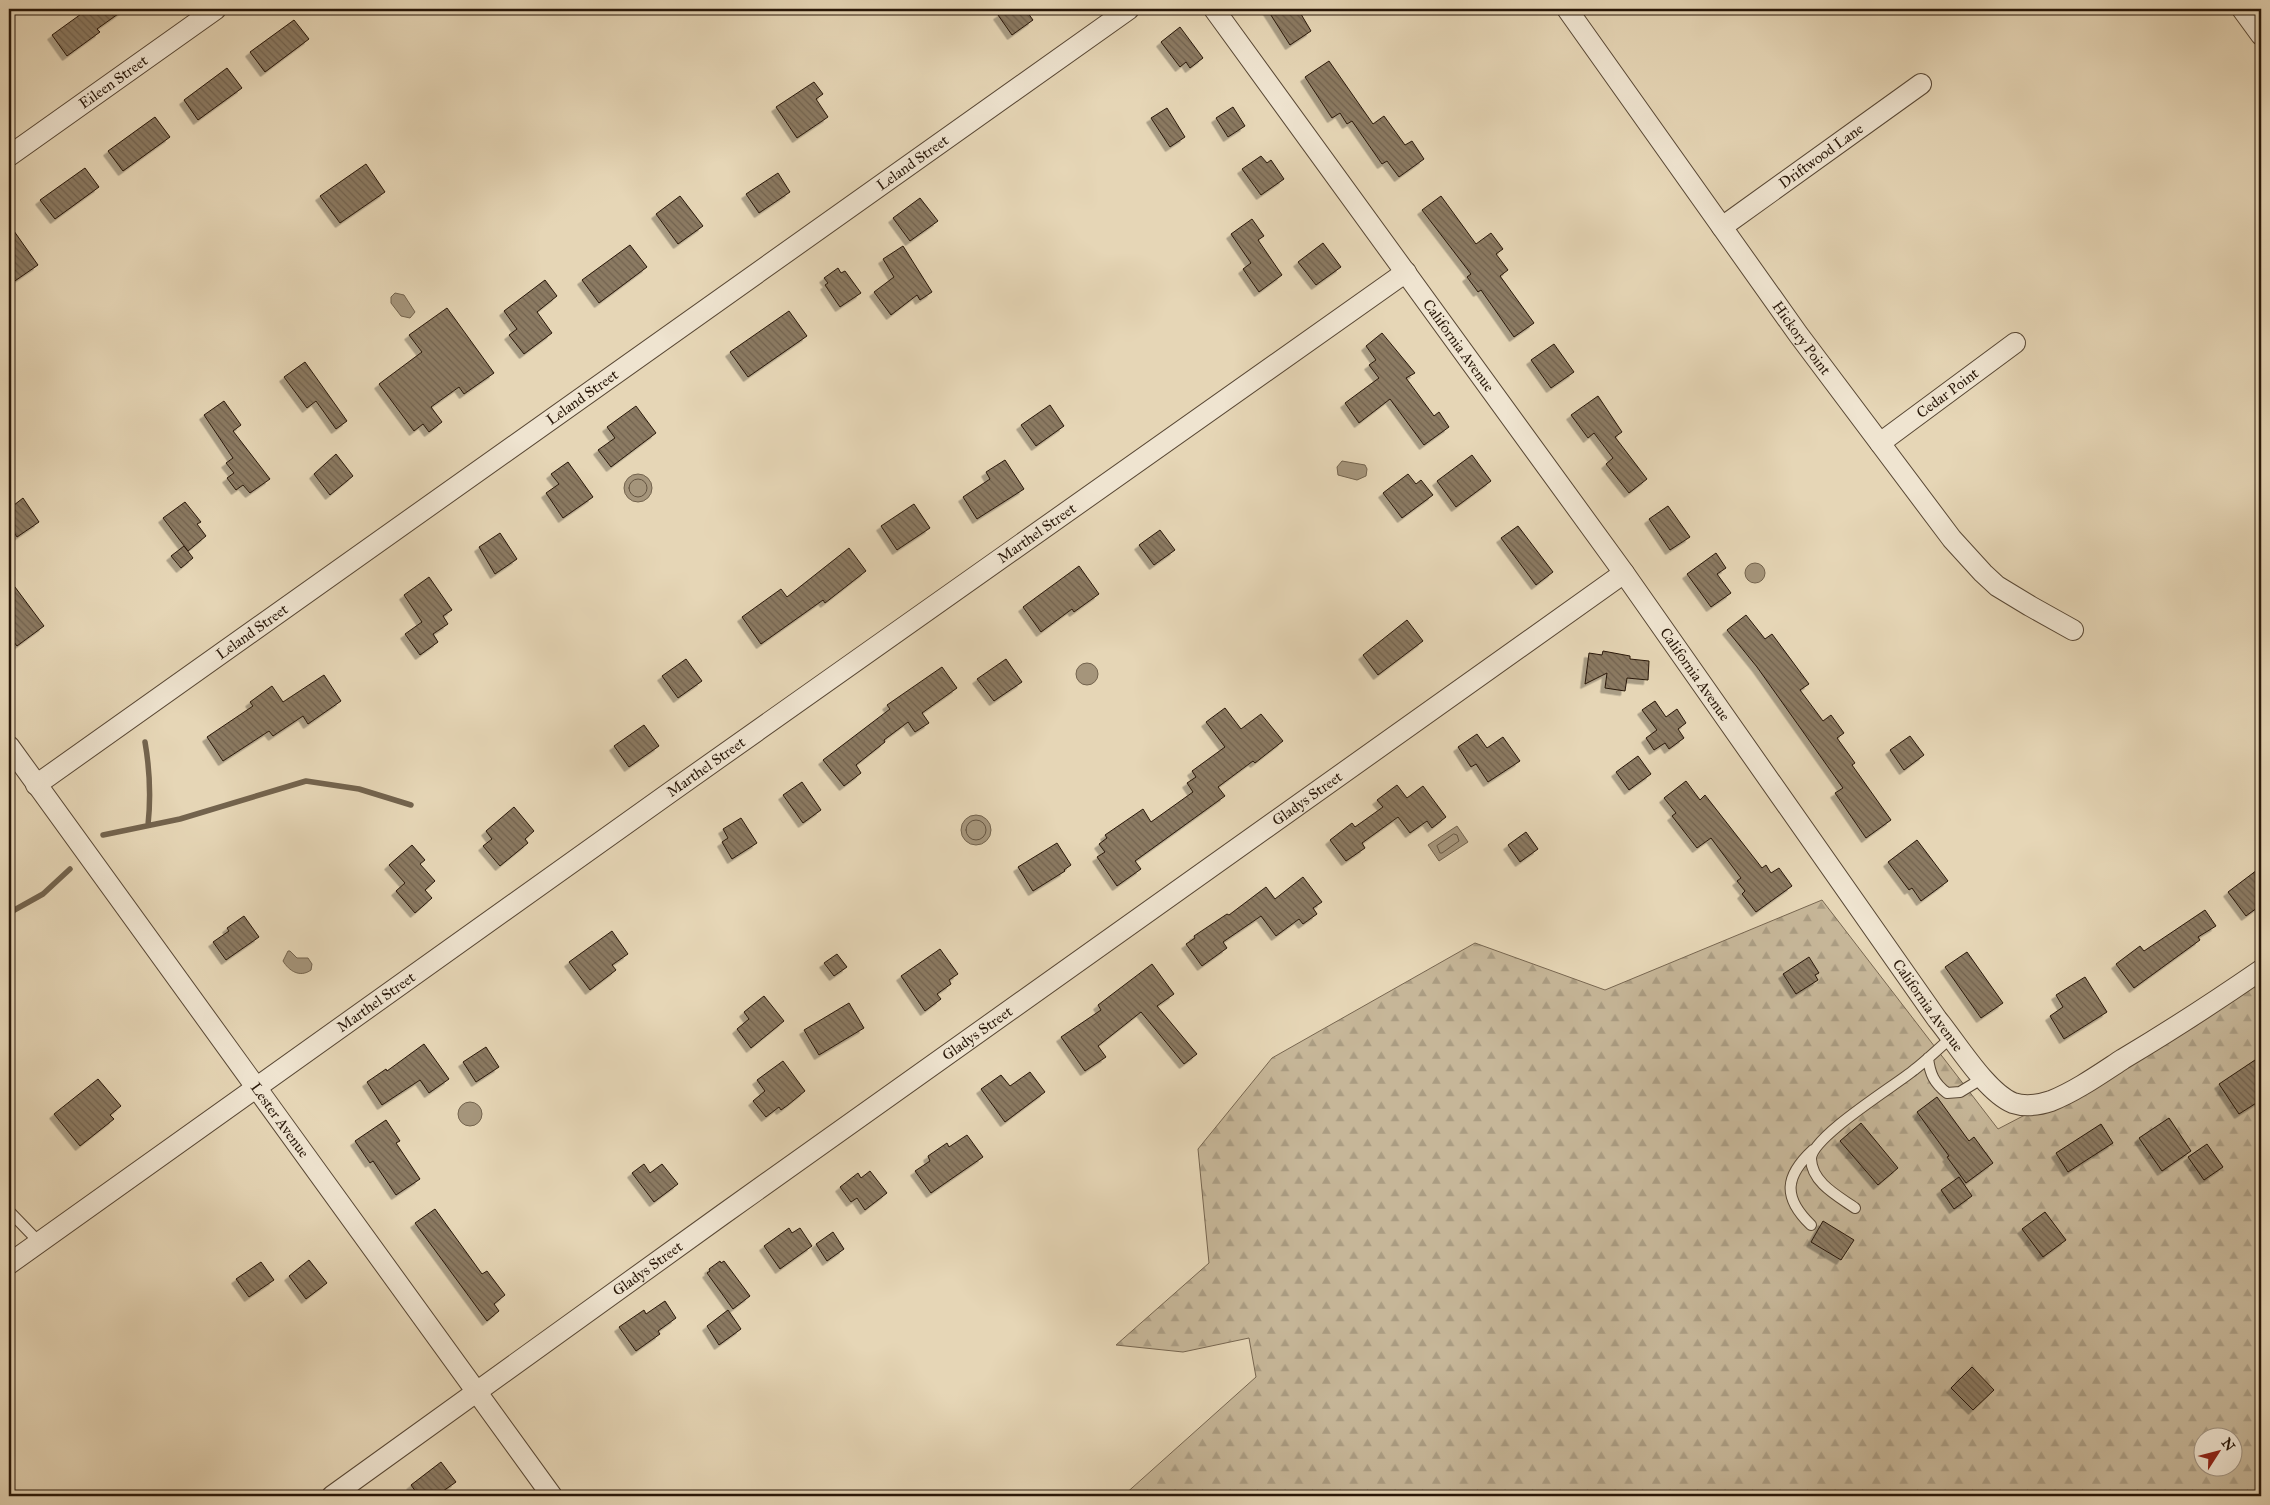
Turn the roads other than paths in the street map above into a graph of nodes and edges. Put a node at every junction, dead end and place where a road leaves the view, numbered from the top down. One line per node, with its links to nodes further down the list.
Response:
1 (216, 9): 8 (street, Eileen Street)
2 (1129, 9): 16 (street, Leland Street)
3 (1214, 9): 10 (street, California Avenue)
4 (1566, 9): 9 (street, Hickory Point)
5 (2242, 9): 6 (street)
6 (2261, 35)
7 (1921, 84): 9 (street, Driftwood Lane)
8 (9, 156)
9 (1722, 227): 12 (street, Hickory Point)
10 (1406, 272): 13 (street, California Avenue); 21 (street, Marthel Street)
11 (2015, 343): 12 (street, Cedar Point)
12 (1880, 443): 14 (street, Hickory Point)
13 (1624, 574): 18 (street, California Avenue); 28 (street, Gladys Street)
14 (2073, 630)
15 (9, 746): 16 (street, Lester Avenue)
16 (36, 785): 21 (street, Lester Avenue)
17 (2261, 970): 20 (street, California Avenue)
18 (1952, 1037): 19 (lane); 20 (street, California Avenue)
19 (1928, 1058): 20 (lane); 22 (lane)
20 (1983, 1078)
21 (256, 1087): 26 (street, Marthel Street); 28 (street, Lester Avenue)
22 (1816, 1147): 23 (lane); 25 (lane)
23 (1855, 1208)
24 (9, 1211): 26 (lane)
25 (1811, 1225)
26 (39, 1242): 27 (street, Marthel Street)
27 (9, 1264)
28 (476, 1393): 29 (street, Gladys Street); 30 (street, Lester Avenue)
29 (332, 1496)
30 (552, 1496)

